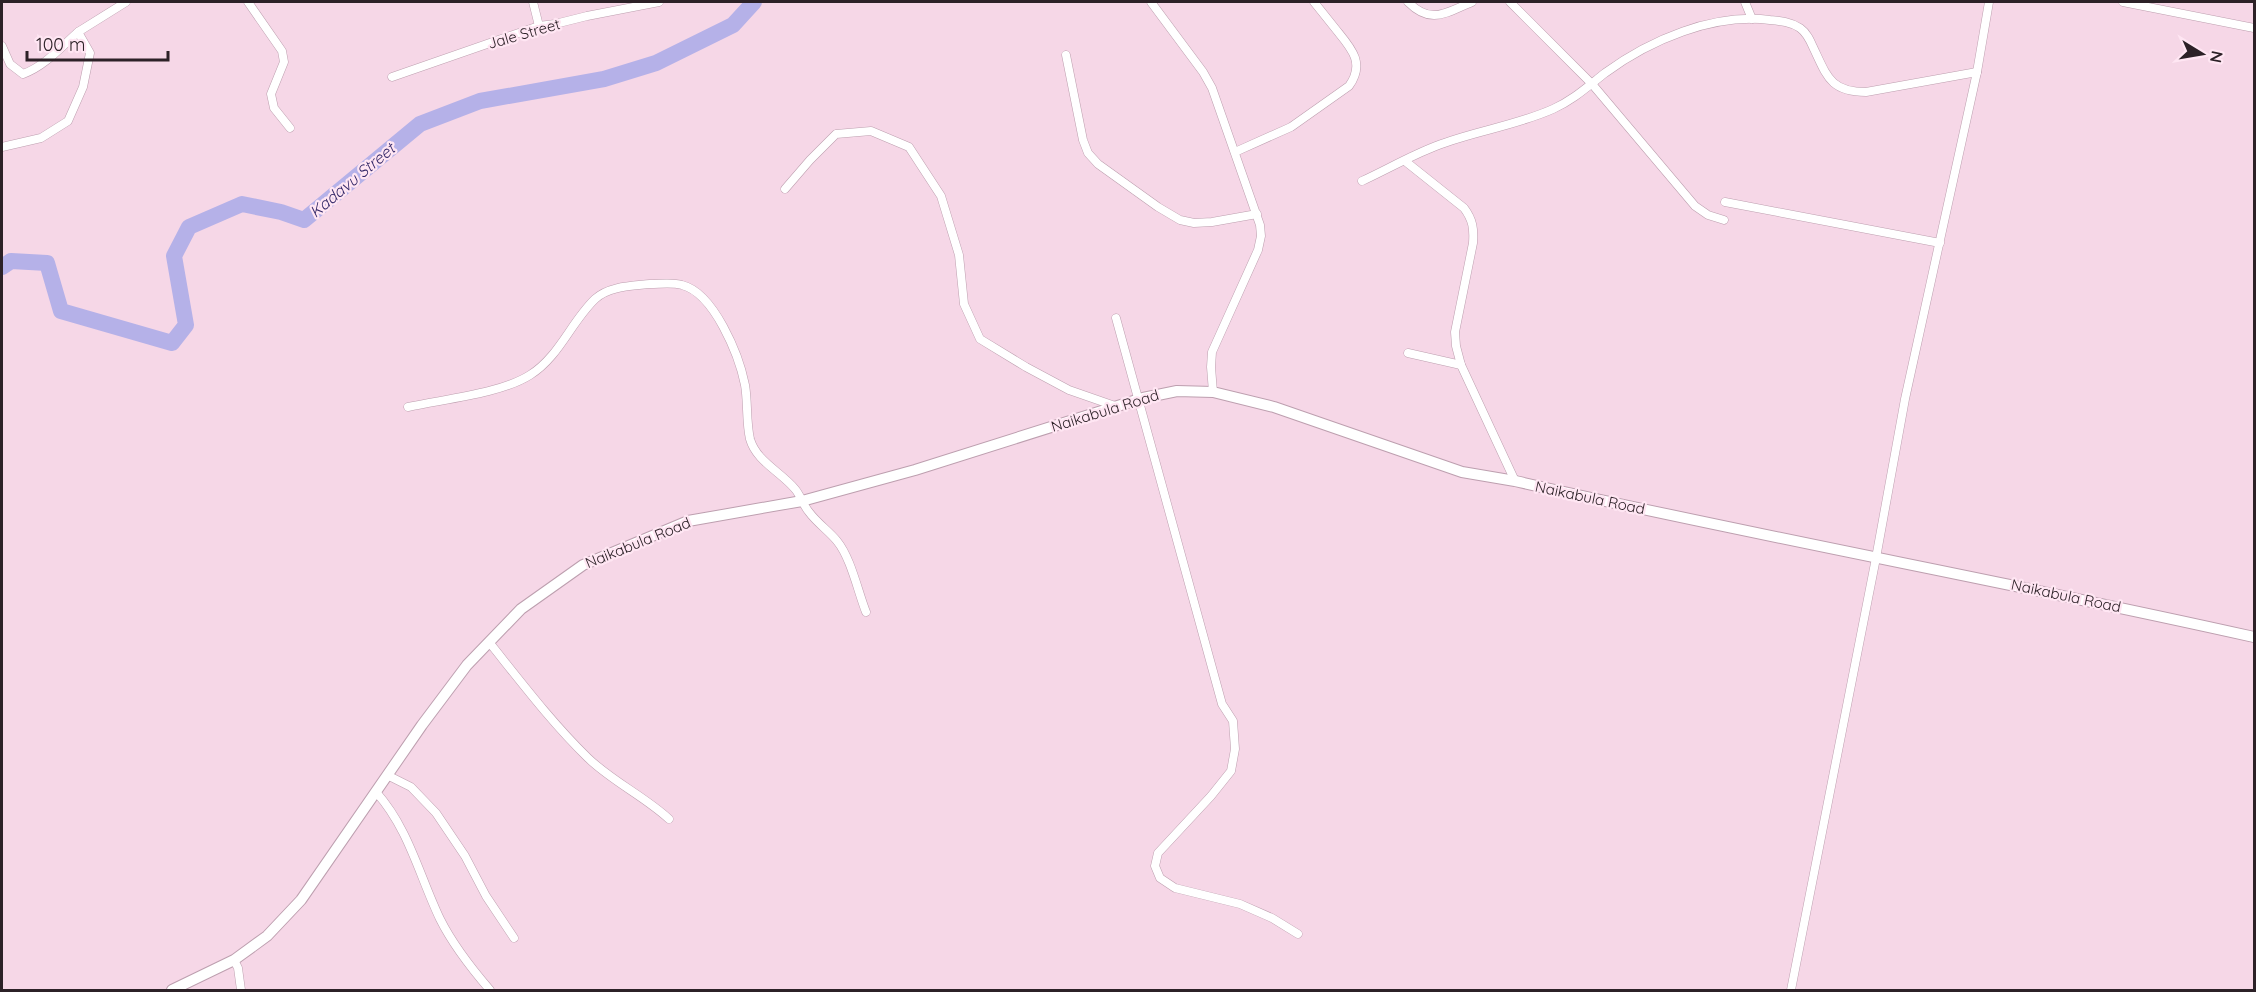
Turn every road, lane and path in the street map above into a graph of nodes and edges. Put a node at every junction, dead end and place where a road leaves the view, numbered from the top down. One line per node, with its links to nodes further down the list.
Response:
1 (126, 2): 16 (street)
2 (248, 2): 22 (street)
3 (532, 2): 14 (street)
4 (658, 2): 14 (street, Jale Street)
5 (1151, 2): 24 (street)
6 (1314, 2): 24 (street)
7 (1408, 2): 8 (street)
8 (1472, 2)
9 (1510, 2): 21 (street)
10 (1746, 2): 13 (street)
11 (1989, 2): 19 (street)
12 (2123, 2): 15 (street)
13 (1752, 19): 19 (street); 21 (street)
14 (539, 26): 20 (street, Jale Street)
15 (2254, 28)
16 (78, 32): 17 (street); 23 (street)
17 (2, 46)
18 (1066, 55): 29 (street)
19 (1977, 72): 31 (street)
20 (392, 77)
21 (1592, 84): 25 (street); 30 (street)
22 (290, 128)
23 (2, 147)
24 (1235, 152): 29 (street)
25 (1405, 161): 26 (street); 34 (street)
26 (1362, 181)
27 (785, 189): 38 (street)
28 (1725, 202): 31 (street)
29 (1257, 214): 35 (street)
30 (1724, 220)
31 (1940, 243): 41 (street)
32 (1116, 318): 36 (street)
33 (1408, 353): 34 (street)
34 (1461, 365): 39 (street)
35 (1213, 393): 36 (street, Naikabula Road); 39 (street, Naikabula Road)
36 (1139, 399): 38 (street, Naikabula Road); 48 (street)
37 (408, 407): 40 (street)
38 (1116, 407): 40 (street, Naikabula Road)
39 (1515, 481): 41 (street, Naikabula Road)
40 (802, 501): 42 (street); 44 (street, Naikabula Road)
41 (1876, 558): 43 (street, Naikabula Road); 54 (street)
42 (866, 612)
43 (2254, 637)
44 (489, 642): 45 (street, Naikabula Road); 47 (street)
45 (387, 775): 46 (street, Naikabula Road); 49 (street)
46 (376, 792): 50 (street, Naikabula Road); 53 (street)
47 (669, 819)
48 (1298, 934)
49 (514, 938)
50 (234, 960): 51 (street, Naikabula Road); 52 (street)
51 (172, 990)
52 (241, 990)
53 (490, 990)
54 (1791, 990)

